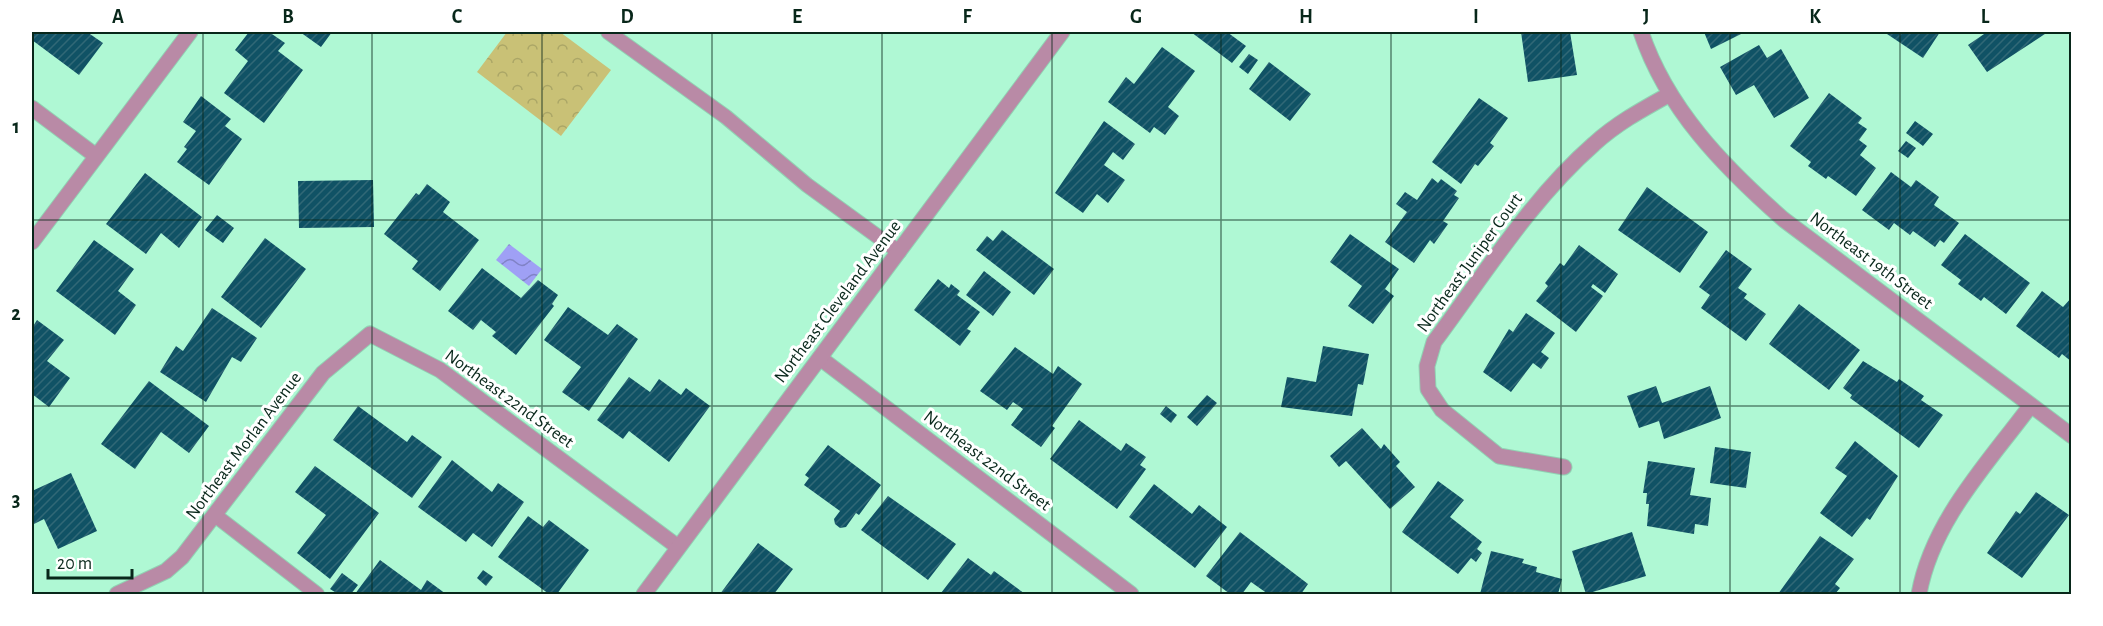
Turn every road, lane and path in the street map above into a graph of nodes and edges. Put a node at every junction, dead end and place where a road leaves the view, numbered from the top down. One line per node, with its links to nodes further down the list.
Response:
1 (190, 32): 7 (street)
2 (608, 32): 9 (lane)
3 (1062, 32): 9 (street, Northeast Cleveland Avenue)
4 (1641, 32): 5 (street, Northeast 19th Street)
5 (1670, 94): 12 (street, Northeast 19th Street); 14 (street, Northeast Juniper Court)
6 (32, 108): 7 (street)
7 (96, 156): 8 (street)
8 (32, 242)
9 (899, 252): 11 (street, Northeast Cleveland Avenue)
10 (370, 334): 15 (street, Northeast Morlan Avenue); 16 (street, Northeast 22nd Street)
11 (820, 358): 16 (street, Northeast Cleveland Avenue); 20 (street, Northeast 22nd Street)
12 (2031, 405): 13 (street, Northeast 19th Street); 21 (street)
13 (2072, 436)
14 (1564, 467)
15 (216, 516): 17 (street, Northeast Morlan Avenue); 18 (lane)
16 (678, 547): 19 (street, Northeast Cleveland Avenue)
17 (117, 594)
18 (317, 594)
19 (644, 594)
20 (1131, 594)
21 (1919, 594)

